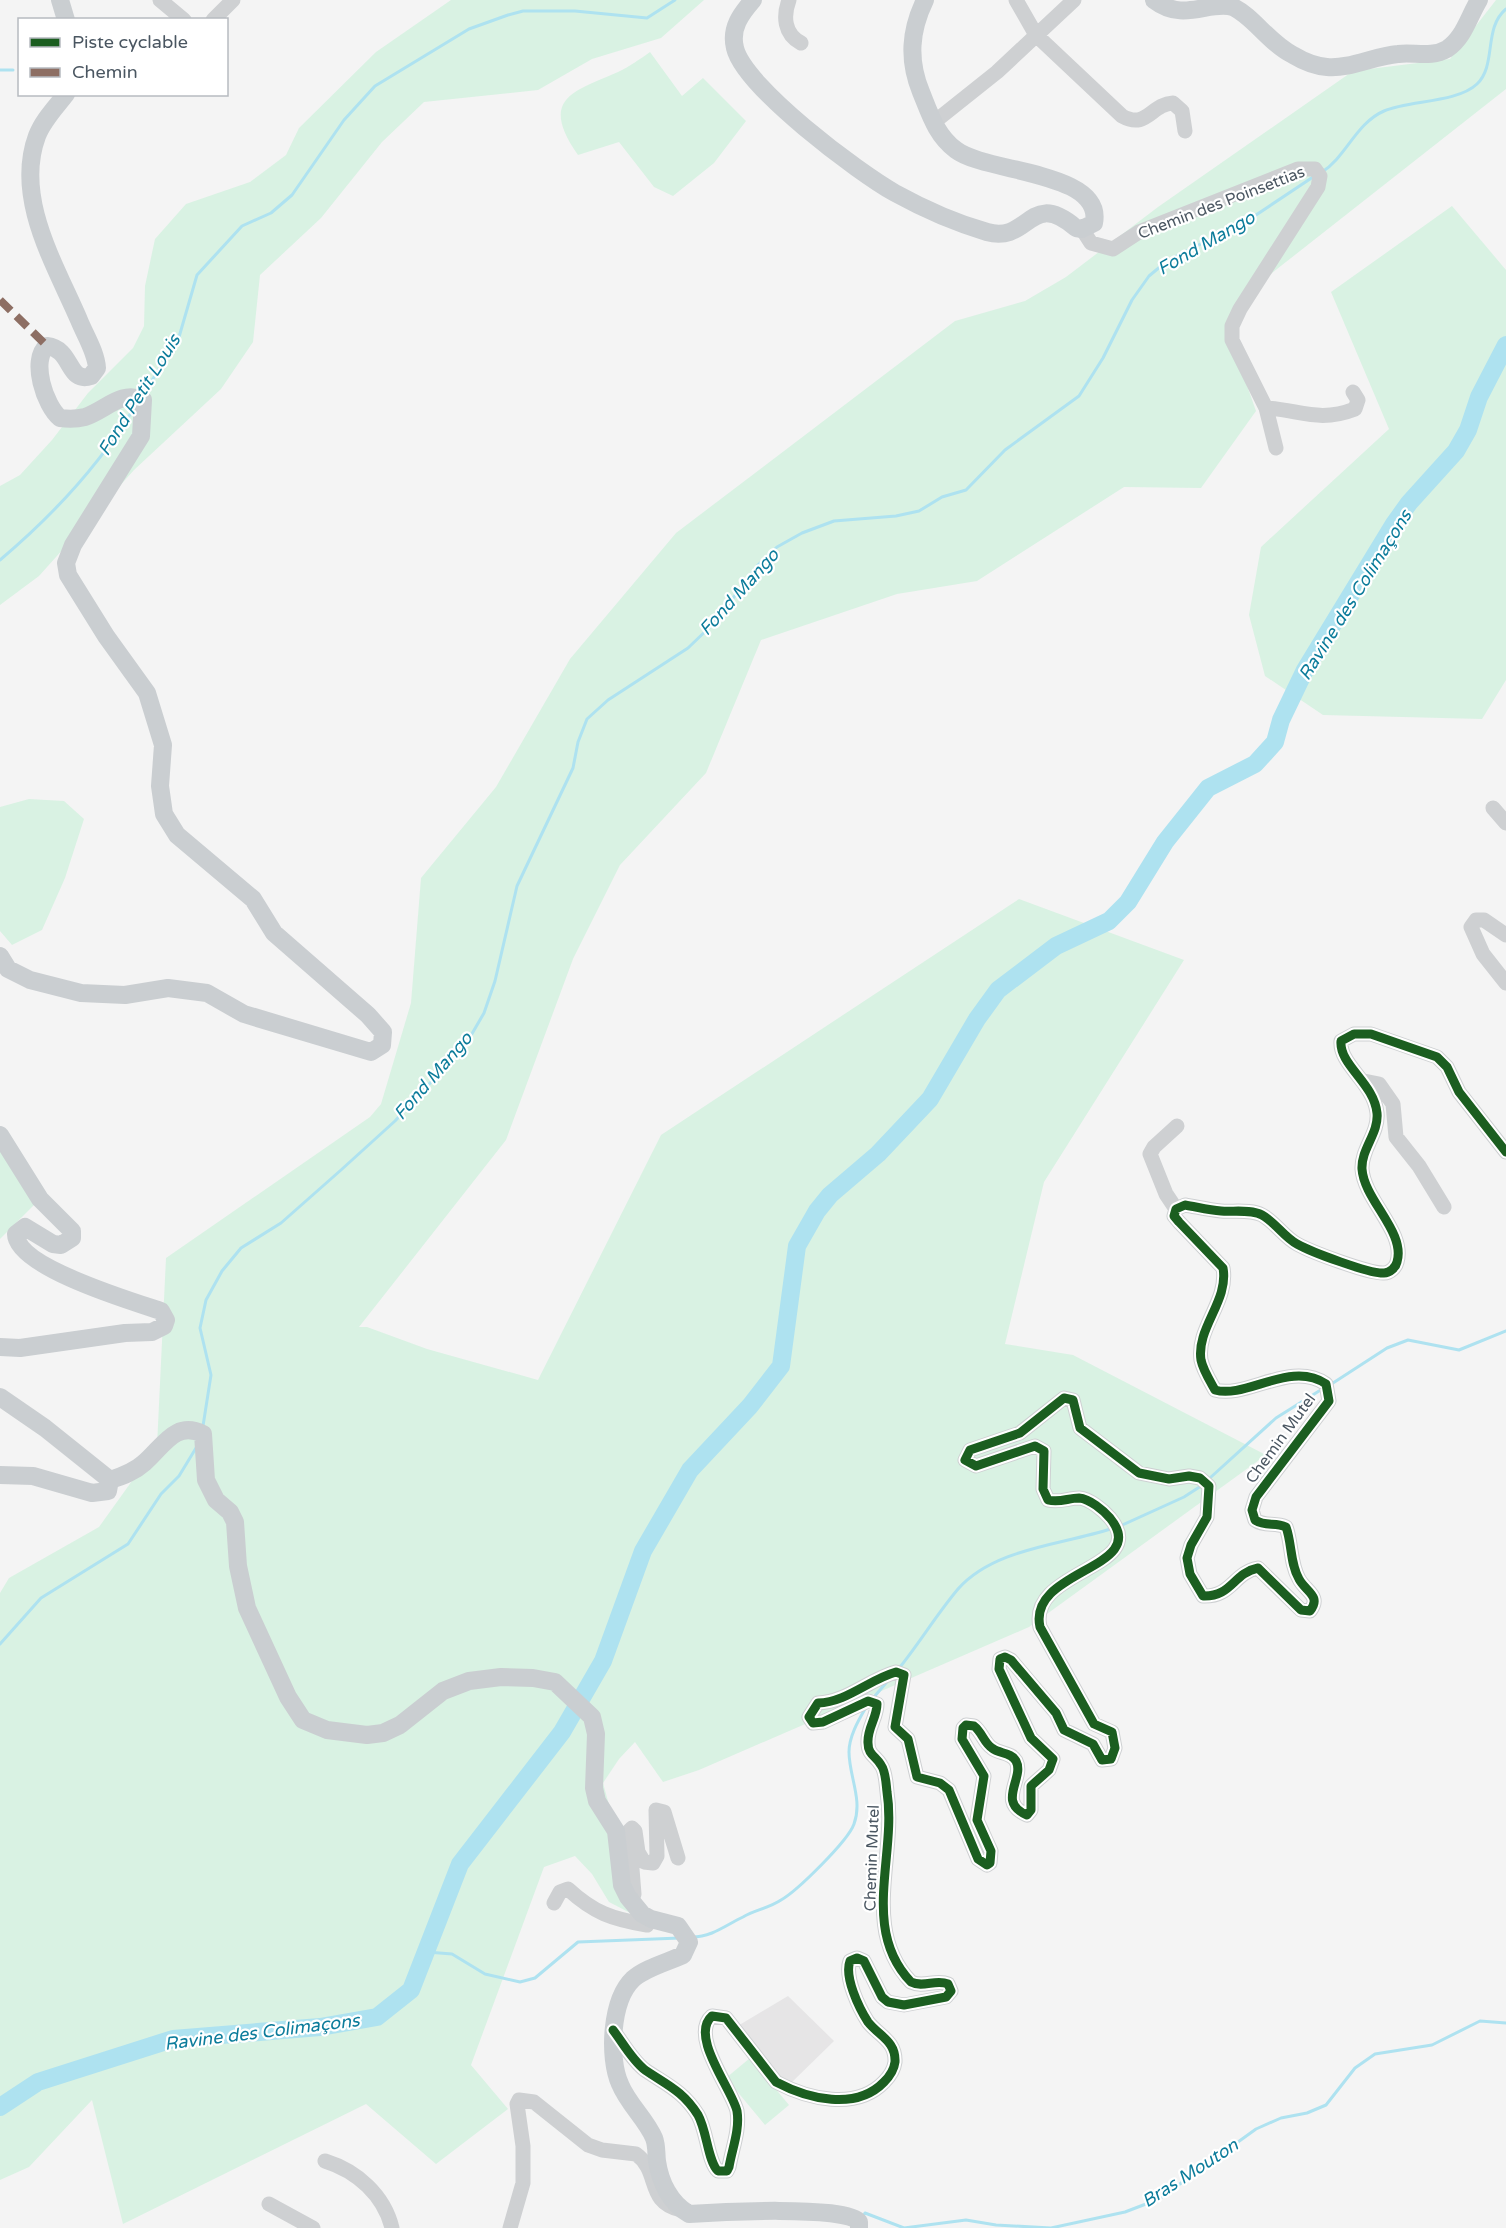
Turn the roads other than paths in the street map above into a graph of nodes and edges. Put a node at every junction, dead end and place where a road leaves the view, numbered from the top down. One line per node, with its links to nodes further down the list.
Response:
1 (60, 0): 11 (main road)
2 (160, 0): 12 (street)
3 (233, 0): 13 (street)
4 (753, 0): 19 (main road)
5 (789, 0): 15 (street)
6 (925, 0): 17 (main road)
7 (1016, 0): 14 (street)
8 (1074, 0): 14 (street)
9 (1154, 0): 10 (main road)
10 (1479, 0)
11 (65, 18)
12 (182, 18)
13 (215, 18)
14 (1036, 35): 17 (street); 18 (street)
15 (801, 43)
16 (64, 96): 26 (main road)
17 (933, 123): 19 (main road)
18 (1185, 131)
19 (1082, 229): 21 (street, Chemin des Poinsettias)
20 (1353, 392): 21 (street)
21 (1266, 408): 22 (street, Chemin des Poinsettias)
22 (1276, 448)
23 (1493, 807): 24 (street)
24 (1506, 823)
25 (1506, 935): 27 (street)
26 (0, 956)
27 (1506, 983)
28 (1364, 1082): 31 (street); 32 (street); 33 (street)
29 (1177, 1126): 33 (street)
30 (0, 1135): 34 (main road)
31 (1506, 1152)
32 (1444, 1207)
33 (1176, 1209): 42 (street, Chemin Mutel)
34 (0, 1347)
35 (0, 1397): 37 (main road)
36 (0, 1475): 37 (main road)
37 (110, 1480): 39 (main road)
38 (678, 1857): 39 (street)
39 (628, 1897): 41 (main road)
40 (554, 1903): 41 (street)
41 (651, 1919): 42 (main road)
42 (613, 2030): 45 (main road)
43 (325, 2161): 48 (street)
44 (269, 2205): 47 (street)
45 (681, 2210): 46 (main road); 49 (street)
46 (857, 2223)
47 (313, 2228)
48 (392, 2228)
49 (510, 2228)

